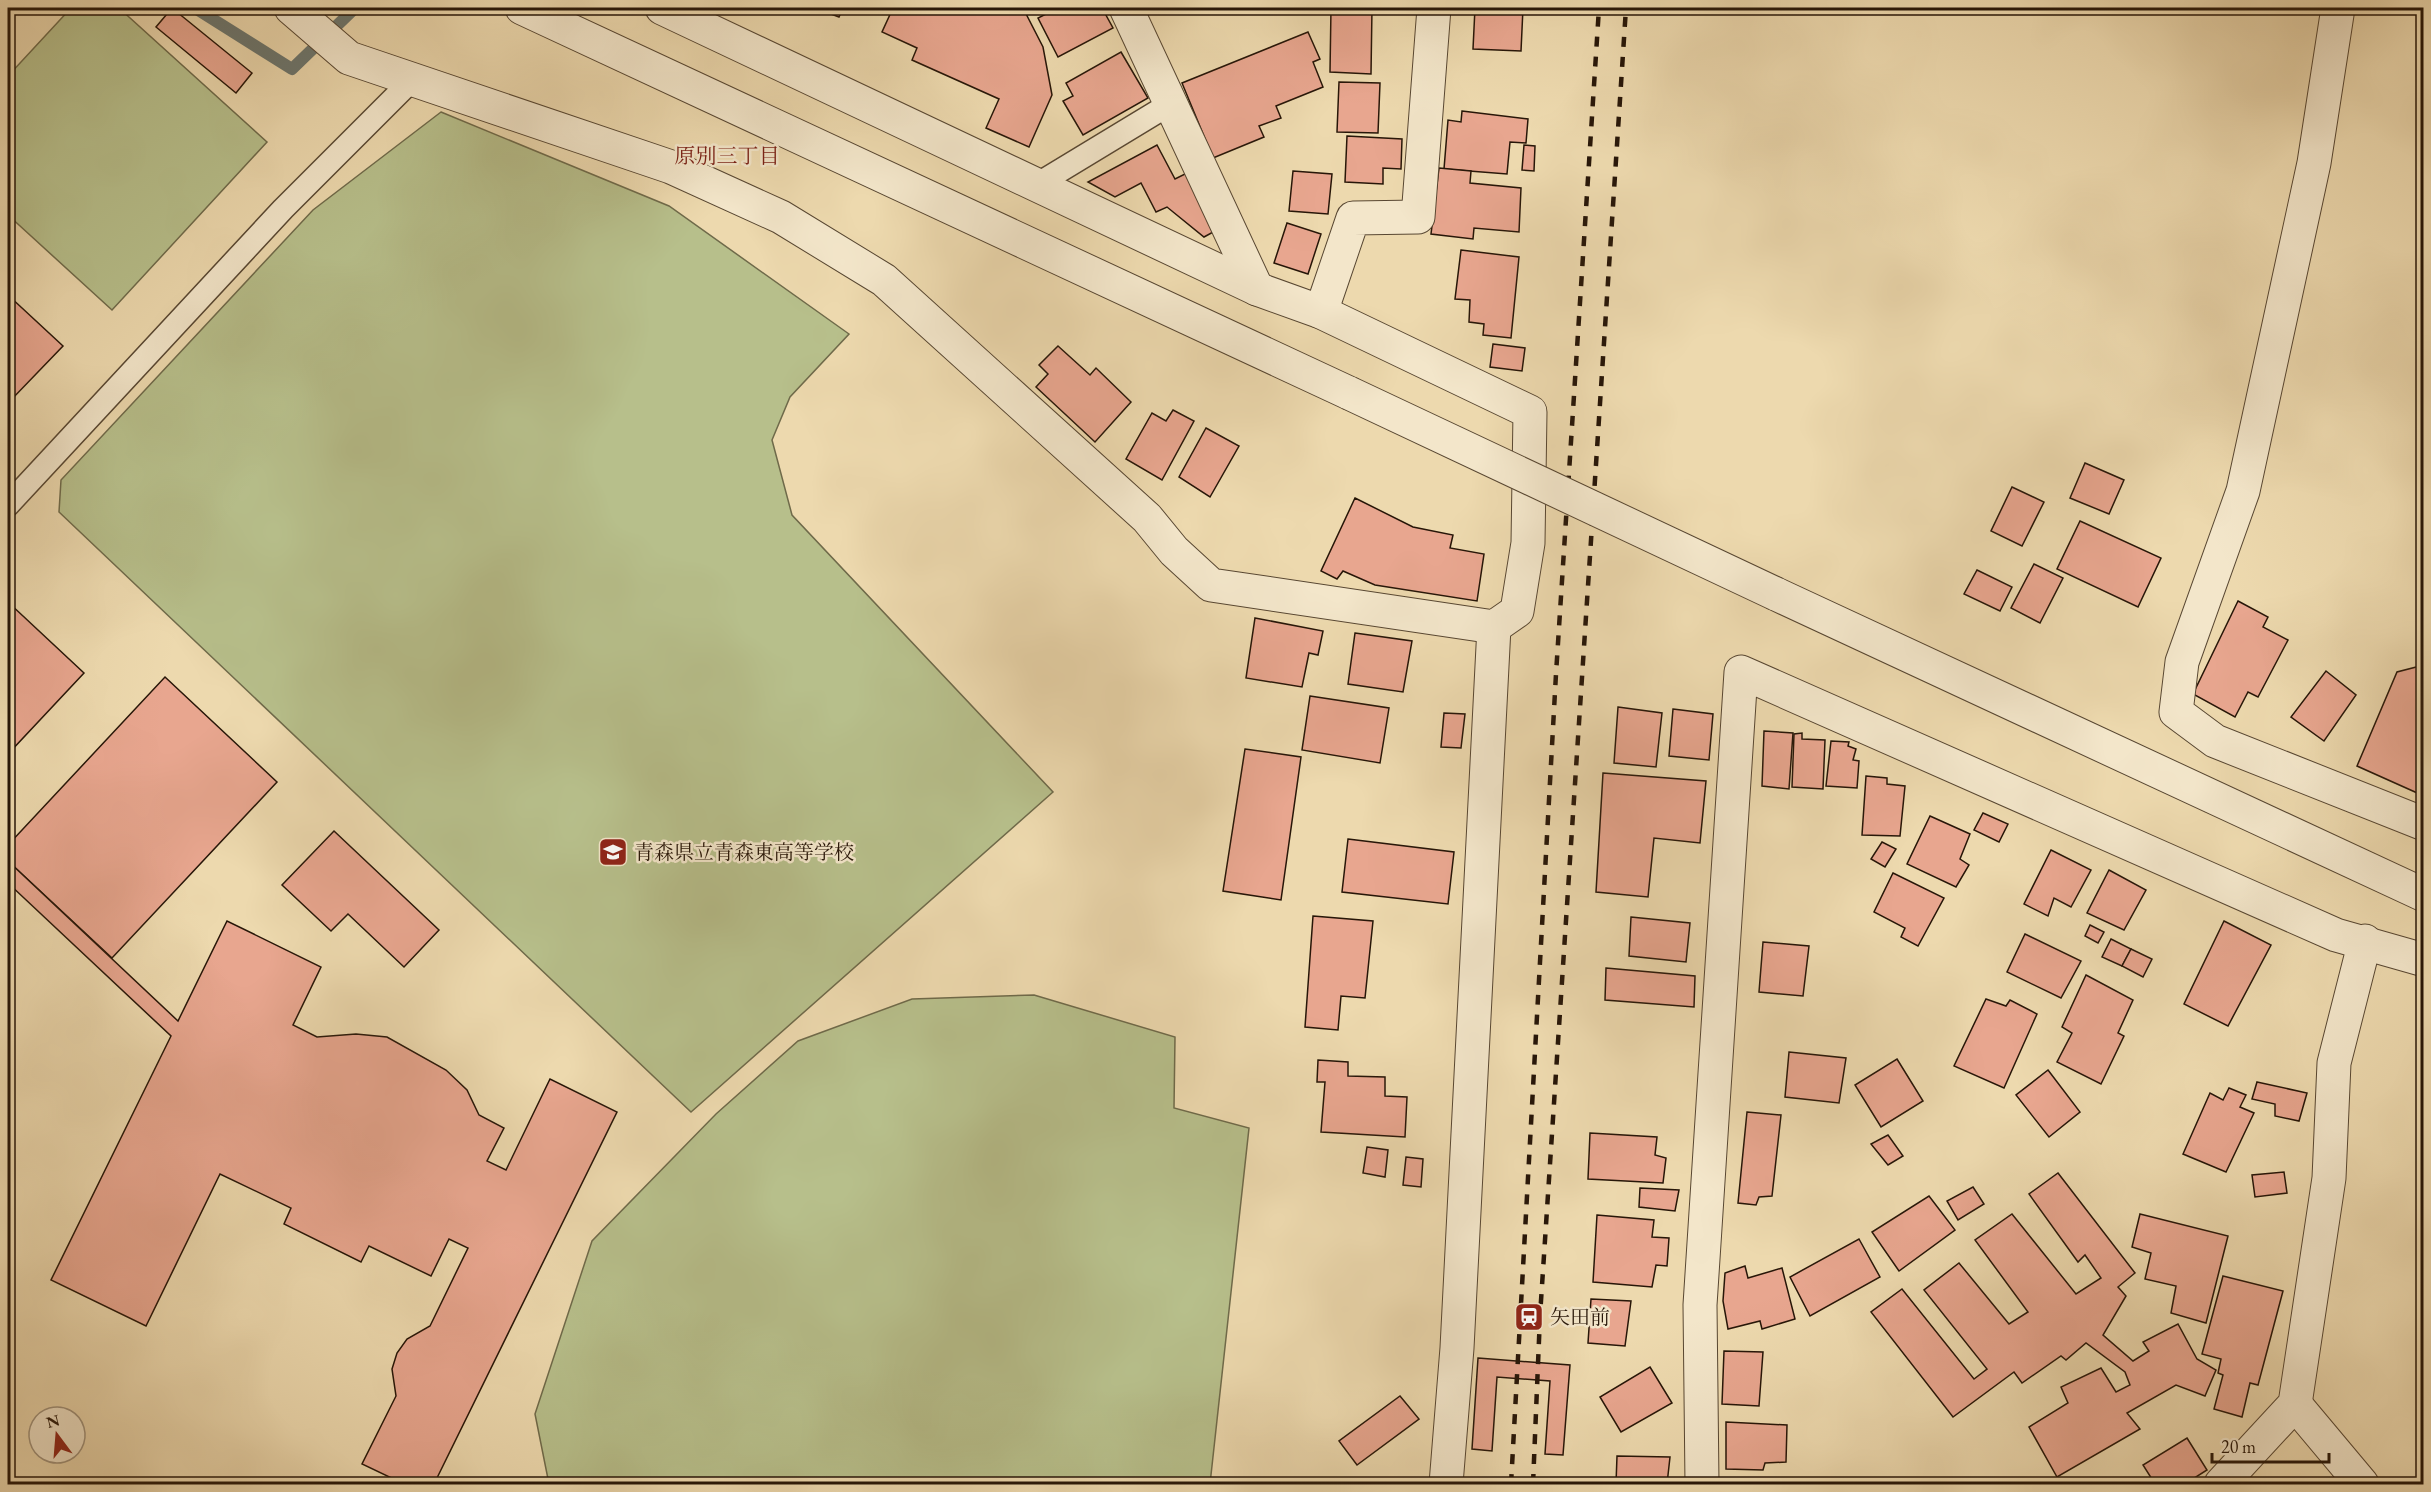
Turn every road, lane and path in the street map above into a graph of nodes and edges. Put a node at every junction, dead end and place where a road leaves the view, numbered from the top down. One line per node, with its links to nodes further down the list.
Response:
1 (291, 8): 7 (street)
2 (522, 8): 15 (street, bridge)
3 (662, 8): 9 (street)
4 (1126, 8): 8 (street)
5 (1434, 8): 11 (street)
6 (2338, 8): 14 (street)
7 (412, 79): 12 (lane); 13 (street)
8 (1170, 104): 9 (lane); 10 (street)
9 (1038, 184): 10 (street)
10 (1257, 289): 11 (street)
11 (1321, 312): 13 (street)
12 (8, 505)
13 (1494, 627): 19 (street)
14 (2424, 824)
15 (2424, 895)
16 (2365, 941): 17 (street); 18 (street); 20 (street)
17 (2424, 960)
18 (2295, 1404): 21 (street); 22 (street)
19 (1446, 1485)
20 (1702, 1485)
21 (2221, 1485)
22 (2362, 1485)

